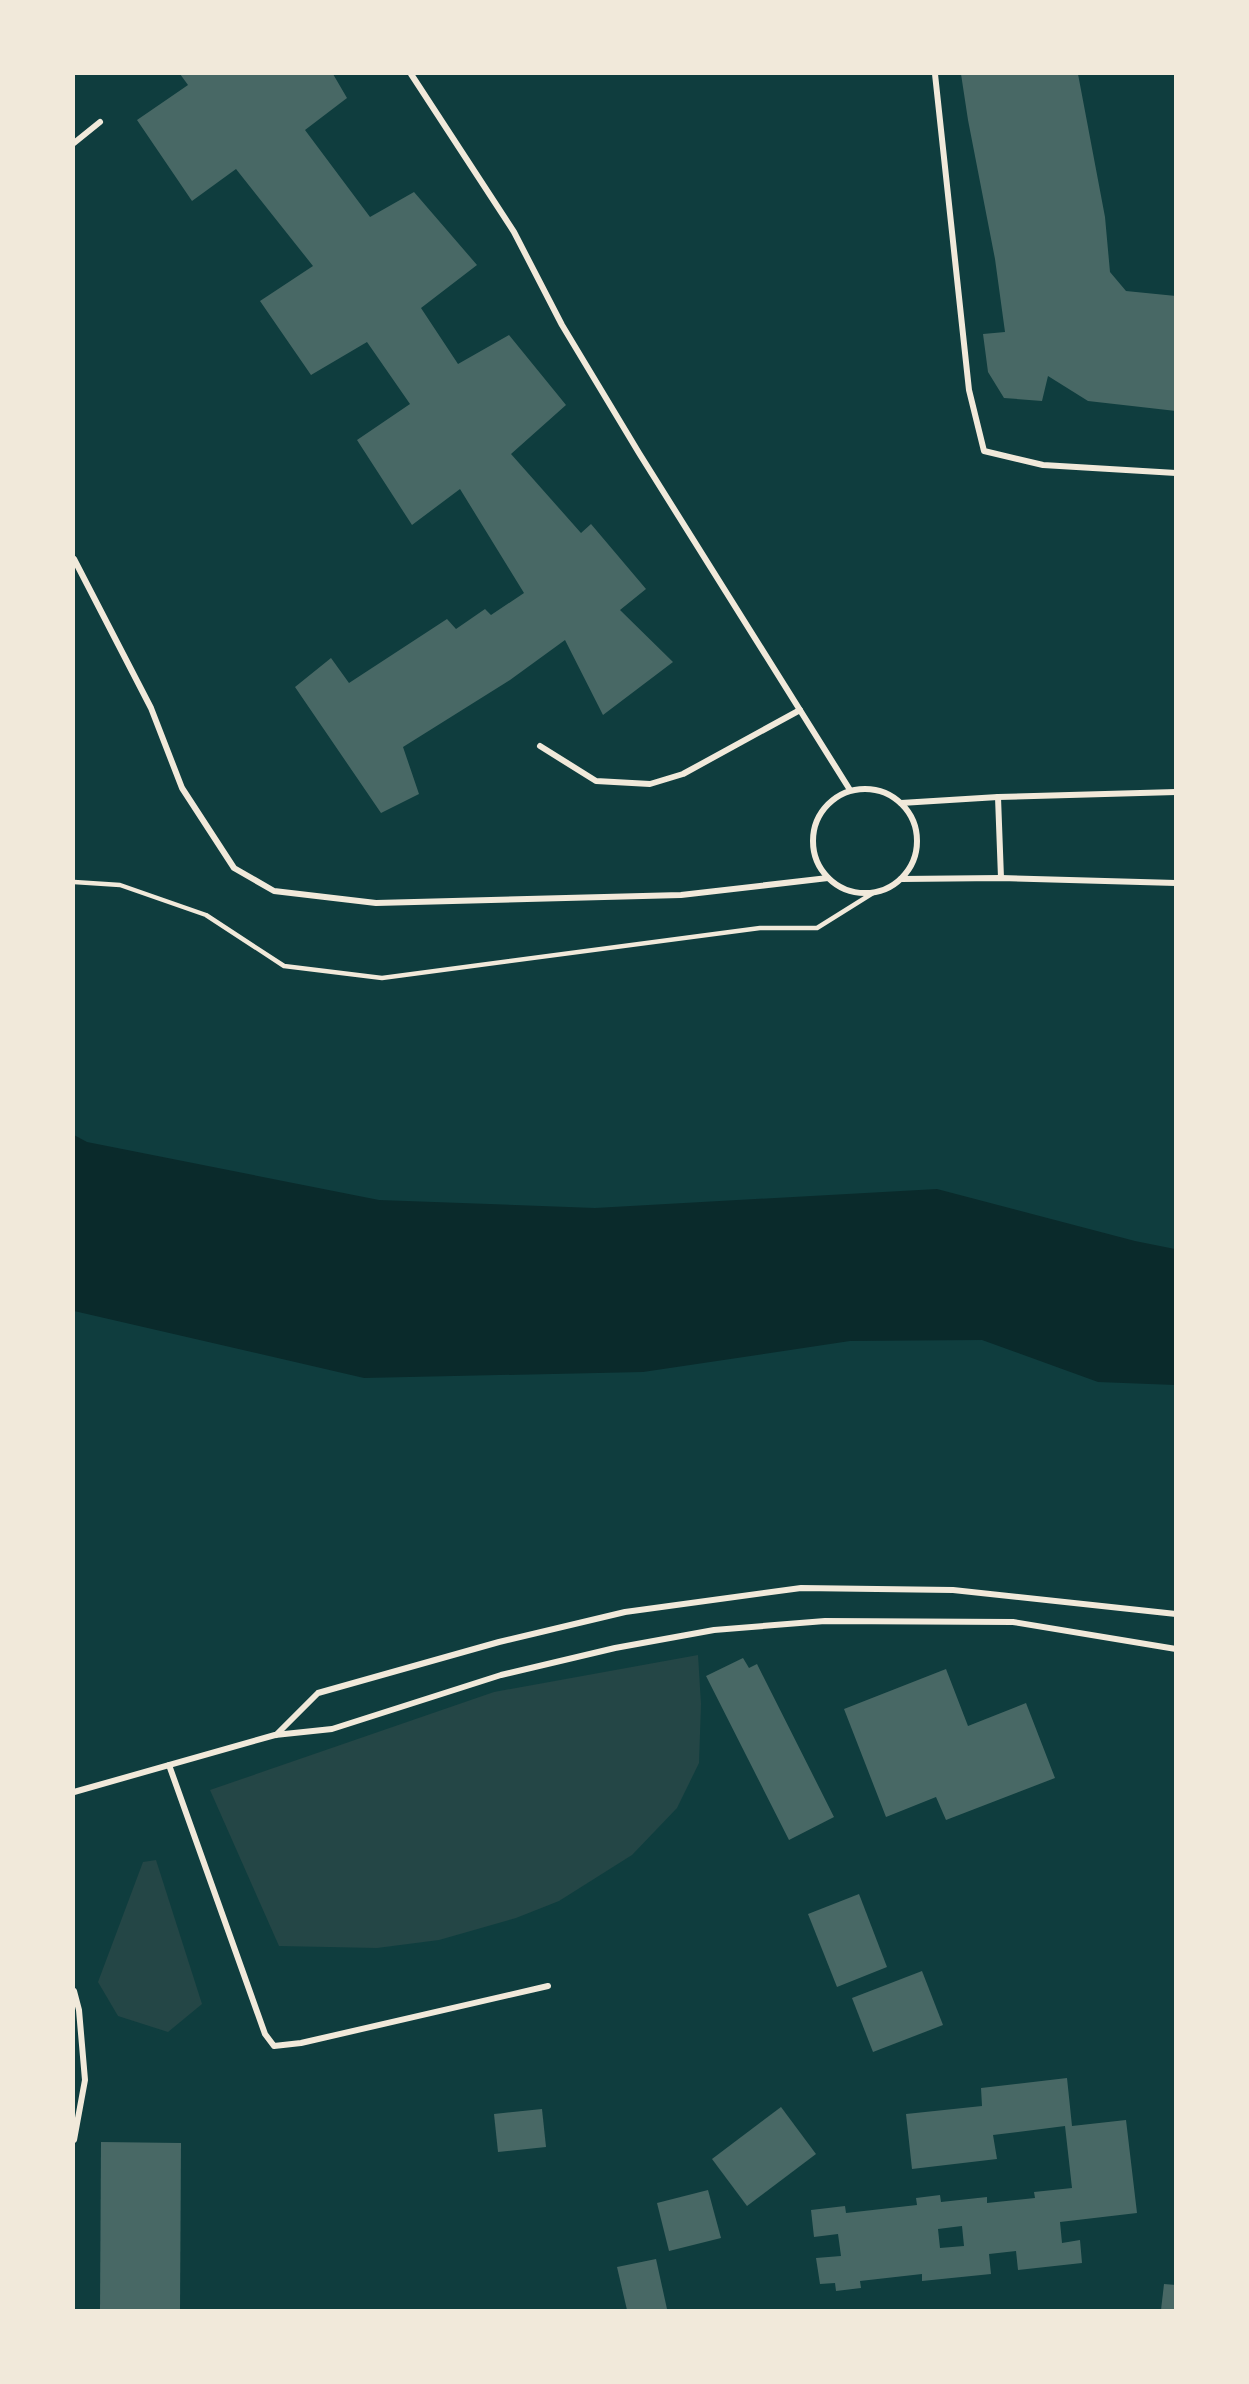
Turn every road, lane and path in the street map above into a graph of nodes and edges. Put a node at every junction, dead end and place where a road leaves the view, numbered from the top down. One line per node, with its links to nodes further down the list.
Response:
1 (411, 74): 7 (street)
2 (935, 74): 5 (street)
3 (100, 122): 4 (street)
4 (74, 143)
5 (1176, 473)
6 (74, 559): 14 (street)
7 (800, 710): 8 (street); 9 (street)
8 (540, 746)
9 (850, 790): 12 (street); 14 (street)
10 (1176, 792): 11 (street)
11 (998, 797): 12 (street); 13 (street)
12 (901, 803): 15 (street)
13 (1001, 878): 15 (street); 17 (street)
14 (828, 879): 18 (street)
15 (901, 879): 18 (street)
16 (74, 882): 18 (lane)
17 (1176, 883)
18 (873, 893)
19 (1176, 1614): 21 (street)
20 (1176, 1649): 21 (street)
21 (275, 1735): 22 (street)
22 (169, 1765): 23 (street); 24 (street)
23 (74, 1792)
24 (548, 1986)
25 (74, 1991): 26 (street)
26 (74, 2140)

